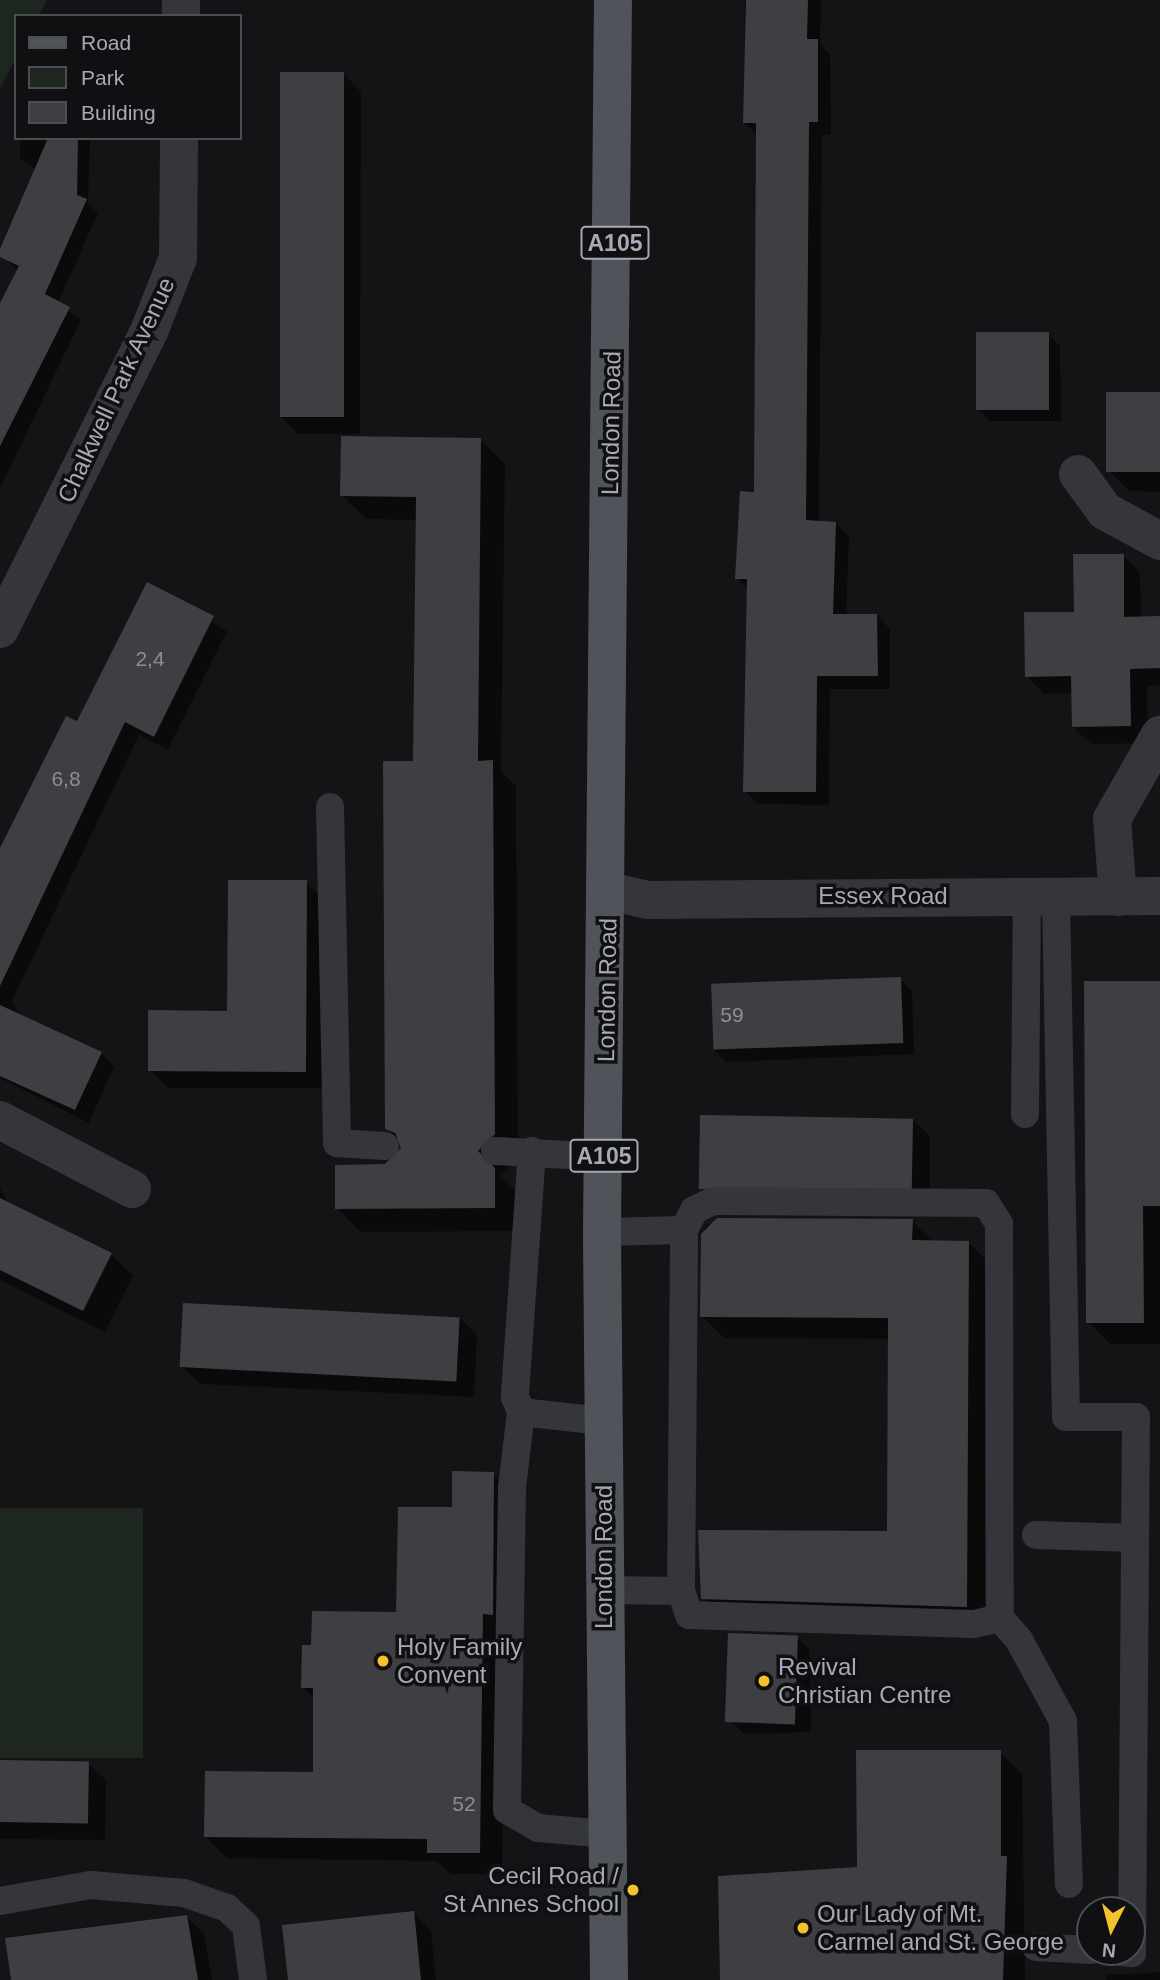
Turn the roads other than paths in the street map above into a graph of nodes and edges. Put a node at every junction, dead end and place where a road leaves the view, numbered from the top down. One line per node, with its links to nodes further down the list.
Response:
1 (613, 0): 8 (main road, London Road / A105)
2 (179, 140): 5 (street, Chalkwell Park Avenue)
3 (1078, 474): 4 (street)
4 (1160, 541)
5 (0, 629)
6 (1160, 735): 11 (street)
7 (330, 807): 14 (lane)
8 (608, 891): 10 (street, Essex Road); 17 (main road, London Road / A105)
9 (1160, 896): 11 (street, Essex Road)
10 (1042, 897): 11 (street, Essex Road); 12 (lane); 24 (lane)
11 (1118, 897)
12 (1025, 1114)
13 (0, 1120): 18 (street)
14 (385, 1146)
15 (495, 1151): 16 (lane)
16 (532, 1151): 17 (lane); 21 (lane)
17 (604, 1157): 20 (main road, London Road / A105)
18 (132, 1189)
19 (684, 1230): 20 (lane); 26 (lane); 27 (lane)
20 (602, 1232): 22 (main road, London Road / A105)
21 (521, 1412): 22 (lane); 28 (lane)
22 (603, 1421): 25 (main road, London Road / A105)
23 (1036, 1535): 24 (lane)
24 (1135, 1538): 30 (lane)
25 (604, 1590): 26 (lane); 28 (main road, London Road / A105)
26 (681, 1591): 27 (lane)
27 (1000, 1618): 29 (lane)
28 (606, 1834): 35 (main road, London Road / A105)
29 (1069, 1884)
30 (1132, 1896)
31 (0, 1901): 34 (lane)
32 (1036, 1947): 33 (lane)
33 (1076, 1949)
34 (253, 1980)
35 (609, 1980)

